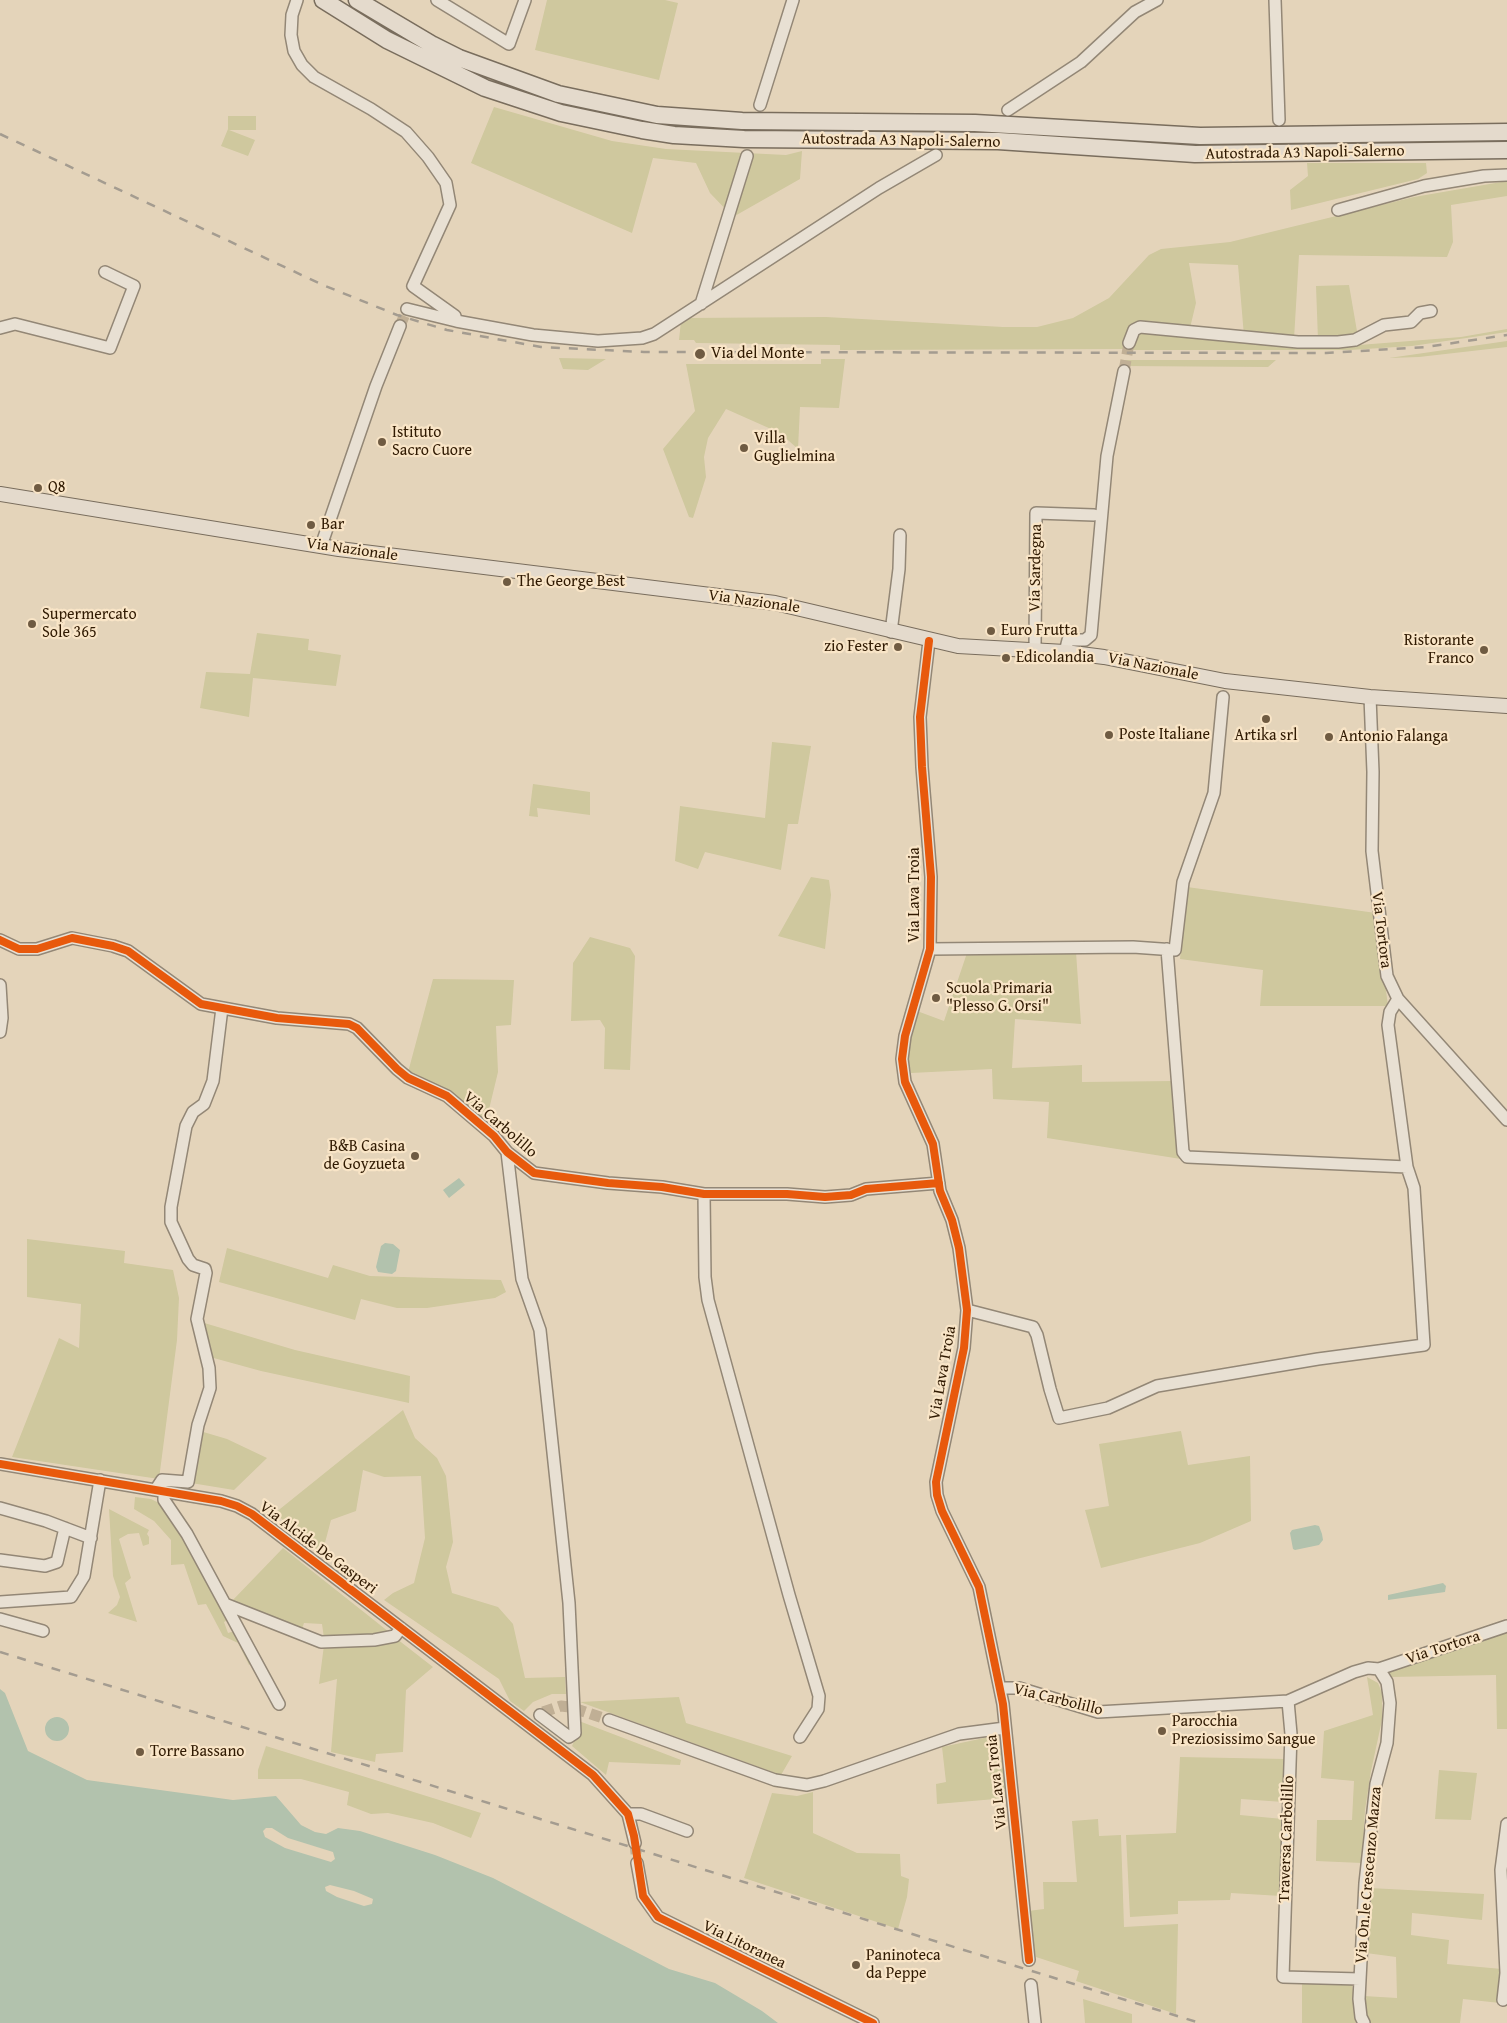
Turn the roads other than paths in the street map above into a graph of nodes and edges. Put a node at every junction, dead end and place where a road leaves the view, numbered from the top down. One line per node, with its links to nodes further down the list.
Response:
1 (297, 0): 22 (street)
2 (323, 0): 13 (highway, Autostrada A3 Napoli-Salerno)
3 (357, 0): 12 (highway, Autostrada A3 Napoli-Salerno)
4 (437, 0): 5 (street)
5 (526, 0)
6 (794, 0): 9 (street)
7 (1157, 0): 10 (street)
8 (1275, 0): 11 (street)
9 (760, 105)
10 (1008, 110)
11 (1279, 120)
12 (1507, 132)
13 (1507, 150)
14 (936, 155): 19 (street)
15 (747, 156): 19 (street)
16 (1507, 175): 17 (street)
17 (1338, 210)
18 (105, 272): 24 (street)
19 (701, 304): 22 (street)
20 (407, 309): 22 (street)
21 (1431, 311): 25 (street)
22 (456, 321)
23 (400, 326): 30 (street)
24 (0, 328)
25 (1130, 343)
26 (1124, 371): 34 (street)
27 (0, 494): 30 (main road, Via Nazionale)
28 (1094, 515): 33 (street, Via Sardegna)
29 (900, 535): 31 (street)
30 (321, 546): 31 (main road, Via Nazionale)
31 (891, 632): 32 (main road, Via Nazionale)
32 (929, 641): 33 (main road, Via Nazionale); 39 (street, Via Lava Troia)
33 (1035, 650): 34 (main road, Via Nazionale)
34 (1065, 652): 35 (main road, Via Nazionale)
35 (1224, 690): 36 (main road, Via Nazionale); 40 (street)
36 (1370, 697): 37 (main road, Via Nazionale); 42 (street, Via Tortora)
37 (1507, 706)
38 (0, 940): 43 (street, Via Carbolillo)
39 (930, 949): 40 (street); 48 (street, Via Lava Troia)
40 (1167, 949): 47 (street)
41 (0, 985): 44 (street)
42 (1398, 999): 45 (street, Via Tortora); 47 (street)
43 (222, 1008): 46 (street, Via Carbolillo); 53 (street)
44 (0, 1032)
45 (1507, 1120)
46 (507, 1152): 49 (street, Via Carbolillo); 69 (street)
47 (1407, 1167): 50 (street)
48 (939, 1183): 49 (street, Via Carbolillo); 50 (street, Via Lava Troia)
49 (704, 1194): 71 (street)
50 (967, 1310): 65 (street, Via Lava Troia)
51 (0, 1464): 52 (street, Via Alcide De Gasperi)
52 (100, 1480): 53 (street, Via Alcide De Gasperi); 56 (street)
53 (160, 1490): 59 (street); 62 (street, Via Alcide De Gasperi)
54 (0, 1508): 55 (street)
55 (65, 1528): 56 (street); 57 (street)
56 (91, 1538): 58 (street)
57 (0, 1560)
58 (0, 1602)
59 (225, 1604): 62 (street); 67 (street)
60 (0, 1619): 63 (street)
61 (1507, 1626): 64 (street, Via Tortora)
62 (401, 1628): 69 (street, Via Alcide De Gasperi)
63 (43, 1631)
64 (1379, 1669): 66 (street, Via Carbolillo); 78 (street, Via On.le Crescenzo Mazza)
65 (1000, 1688): 66 (street, Via Carbolillo); 70 (street, Via Lava Troia)
66 (1288, 1702): 78 (street, Traversa Carbolillo)
67 (279, 1704)
68 (609, 1720): 70 (street)
69 (529, 1725): 72 (street)
70 (1005, 1728): 77 (street, Via Lava Troia)
71 (800, 1737)
72 (628, 1814): 74 (street); 75 (street)
73 (1507, 1824): 80 (street)
74 (687, 1831)
75 (635, 1843)
76 (637, 1863): 81 (street, Via Litoranea)
77 (1029, 1960)
78 (1360, 1979): 83 (street, Via On.le Crescenzo Mazza)
79 (1031, 1985): 82 (street)
80 (1503, 2000)
81 (873, 2023)
82 (1034, 2023)
83 (1364, 2023)

